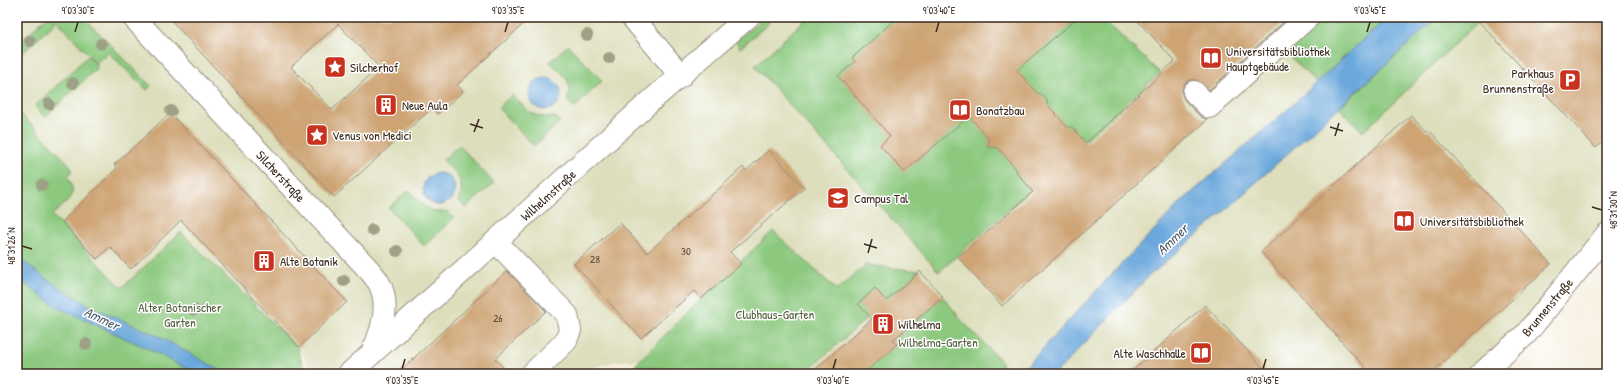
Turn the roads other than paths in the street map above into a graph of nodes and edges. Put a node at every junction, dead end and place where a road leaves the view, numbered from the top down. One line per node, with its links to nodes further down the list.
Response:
1 (133, 17): 9 (street, Silcherstraße)
2 (632, 17): 5 (street)
3 (748, 17): 5 (street, Wilhelmstraße)
4 (1308, 17): 6 (street)
5 (681, 76): 8 (street, Wilhelmstraße)
6 (1194, 92)
7 (1607, 234): 12 (street, Brunnenstraße)
8 (496, 242): 9 (street, Wilhelmstraße); 11 (street)
9 (372, 353): 10 (street, Wilhelmstraße)
10 (349, 374)
11 (532, 374)
12 (1482, 374)

